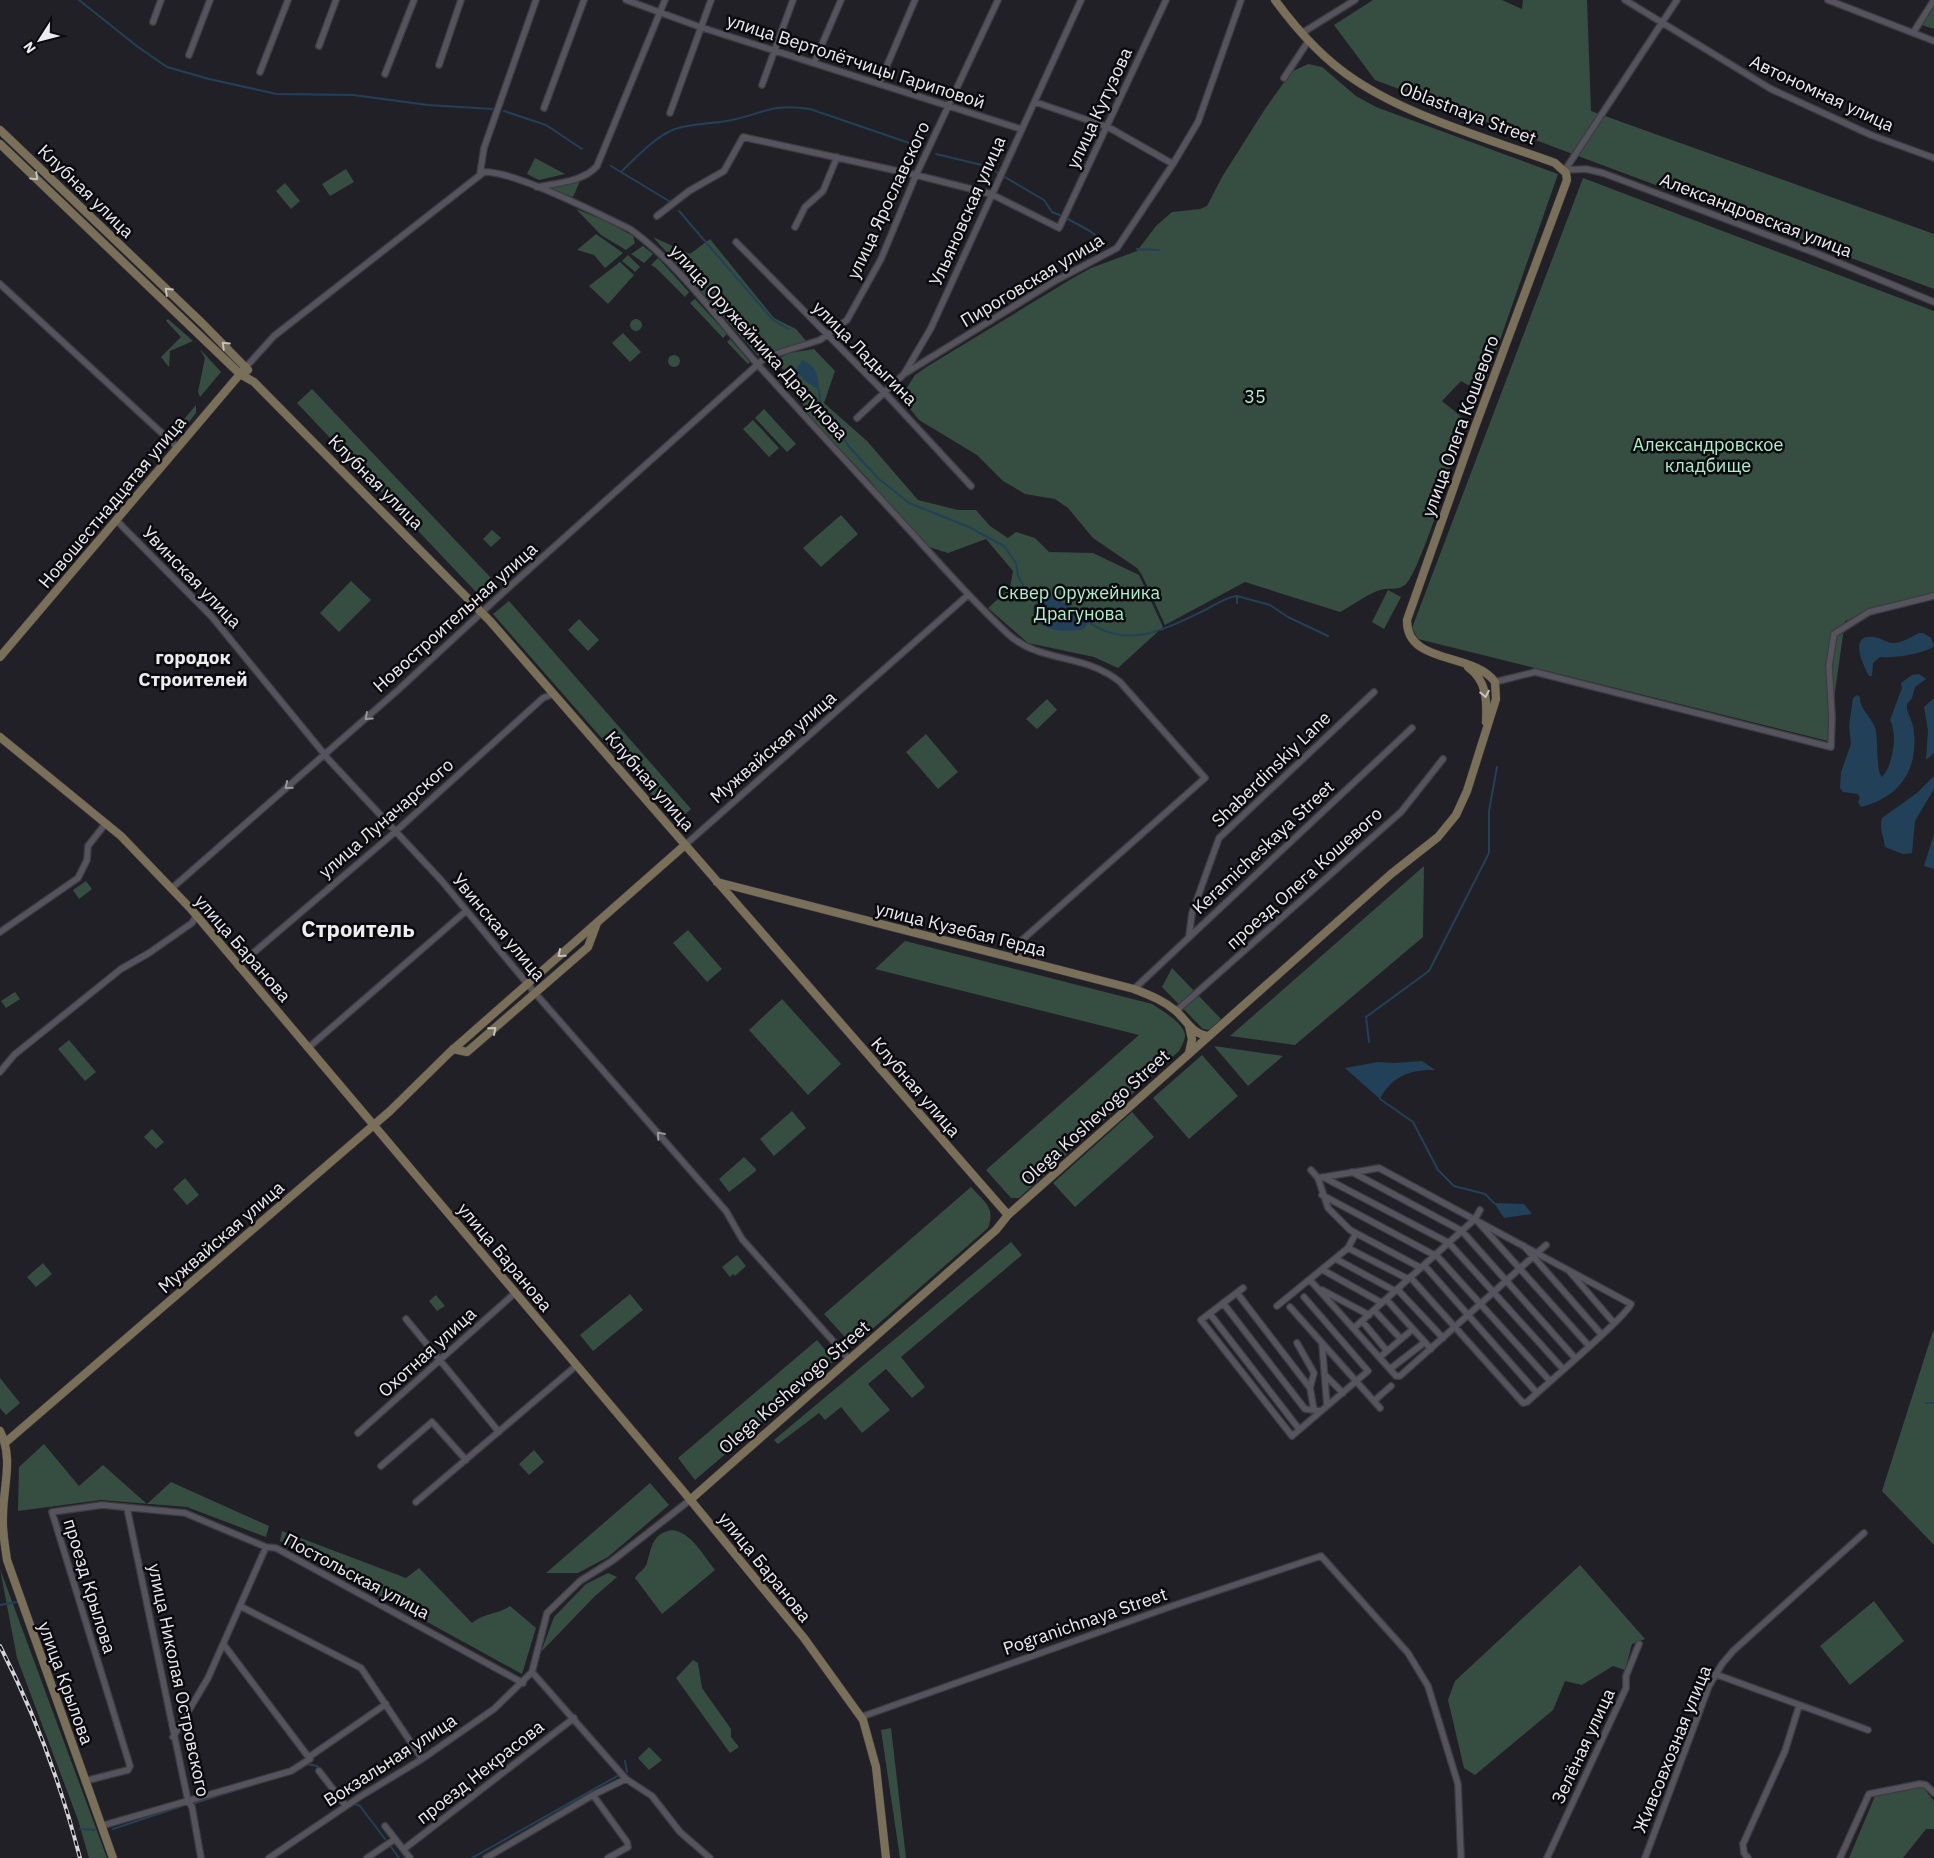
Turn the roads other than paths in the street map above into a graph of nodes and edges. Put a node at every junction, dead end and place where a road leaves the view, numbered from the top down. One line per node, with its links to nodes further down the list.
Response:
1 (161, 0): 26 (street)
2 (210, 0): 35 (street)
3 (288, 0): 38 (street)
4 (336, 0): 33 (street)
5 (414, 0): 39 (street)
6 (461, 0): 37 (street)
7 (536, 0): 55 (street)
8 (584, 0): 45 (street)
9 (626, 0): 25 (street, улица Вертолётчицы Гариповой)
10 (665, 0): 25 (street)
11 (711, 0): 28 (street)
12 (793, 0): 34 (street)
13 (841, 0): 36 (street)
14 (915, 0): 41 (street)
15 (998, 0): 44 (street, улица Ярославского)
16 (1081, 0): 43 (street, Ульяновская улица)
17 (1166, 0): 47 (street, улица Кутузова)
18 (1241, 0): 53 (street, Пироговская улица)
19 (1275, 0): 29 (main road, Oblastnaya Street)
20 (1355, 0): 29 (street)
21 (1625, 0): 27 (street, Автономная улица)
22 (1677, 0): 27 (street)
23 (1828, 0): 30 (street)
24 (1934, 0): 30 (street)
25 (661, 13): 28 (street, улица Вертолётчицы Гариповой); 57 (street)
26 (152, 22)
27 (1662, 23): 52 (street, Автономная улица); 54 (street)
28 (700, 27): 34 (street, улица Вертолётчицы Гариповой); 46 (street)
29 (1302, 33): 31 (main road, Oblastnaya Street)
30 (1913, 33): 32 (street)
31 (1309, 40): 40 (street); 54 (main road, Oblastnaya Street)
32 (1934, 41)
33 (319, 46)
34 (774, 49): 36 (street, улица Вертолётчицы Гариповой); 42 (street)
35 (189, 55)
36 (814, 63): 41 (street, улица Вертолётчицы Гариповой)
37 (439, 65)
38 (260, 72)
39 (385, 74)
40 (1284, 78)
41 (880, 84): 44 (street, улица Вертолётчицы Гариповой)
42 (762, 85)
43 (1034, 102): 47 (street); 48 (street, Ульяновская улица)
44 (948, 106): 48 (street, улица Вертолётчицы Гариповой); 56 (street, улица Ярославского)
45 (544, 108)
46 (670, 112)
47 (1108, 127): 53 (street); 58 (street, улица Кутузова)
48 (1021, 128): 58 (street, Ульяновская улица)
49 (0, 130): 66 (main road, Клубная улица, one-way to 49)
50 (0, 144): 67 (main road, Клубная улица, one-way to 67)
51 (837, 157): 56 (street); 59 (street); 60 (street)
52 (1934, 158)
53 (1173, 164): 68 (street, Пироговская улица)
54 (1565, 170): 63 (street, Александровская улица); 79 (main road, улица Олега Кошевого)
55 (480, 174): 57 (street, улица Оружейника Драгунова); 66 (street)
56 (916, 175): 58 (street); 64 (street, улица Ярославского)
57 (537, 187): 65 (street, улица Оружейника Драгунова)
58 (991, 194): 68 (street, Ульяновская улица)
59 (657, 216)
60 (795, 227)
61 (736, 242): 64 (street, улица Ладыгина)
62 (0, 284): 72 (street)
63 (1934, 302)
64 (826, 336): 65 (street, улица Ярославского); 70 (street, улица Ладыгина)
65 (758, 365): 75 (street, улица Оружейника Драгунова); 77 (street, Новостроительная улица)
66 (246, 367): 67 (main road, Новошестнадцатая улица); 69 (main road, Клубная улица)
67 (240, 374): 69 (main road, Клубная улица); 72 (main road, Новошестнадцатая улица)
68 (904, 374): 70 (street, Ульяновская улица)
69 (254, 382): 77 (main road, Клубная улица)
70 (884, 392): 71 (street, Ульяновская улица); 73 (street, улица Ладыгина)
71 (858, 418)
72 (178, 448): 74 (main road, Новошестнадцатая улица)
73 (971, 486)
74 (117, 521): 78 (main road, Новошестнадцатая улица); 86 (street, Увинская улица)
75 (968, 594): 90 (street, Мужвайская улица); 98 (street, улица Оружейника Драгунова)
76 (1934, 596): 80 (street)
77 (482, 613): 82 (main road, Клубная улица); 86 (street, Новостроительная улица, one-way to 86)
78 (0, 657)
79 (1462, 663): 80 (main road, улица Олега Кошевого); 84 (main road, улица Олега Кошевого, one-way to 84)
80 (1495, 682): 84 (main road)
81 (1374, 692): 97 (street, Shaberdinskiy Lane)
82 (553, 694): 89 (street, улица Луначарского); 90 (main road, Клубная улица)
83 (1412, 728): 97 (street, Keramicheskaya Street)
84 (1485, 734): 105 (main road, Olega Koshevogo Street)
85 (0, 737): 88 (main road, улица Баранова)
86 (325, 754): 89 (street, Увинская улица); 92 (street, Новостроительная улица, one-way to 92)
87 (1443, 759): 103 (street, проезд Олега Кошевого)
88 (106, 823): 92 (main road, улица Баранова); 96 (street)
89 (395, 832): 93 (street, Увинская улица); 99 (street, улица Луначарского)
90 (685, 845): 91 (main road, Клубная улица); 95 (main road, Мужвайская улица)
91 (717, 882): 98 (main road, улица Кузебая Герда); 116 (main road, Клубная улица)
92 (171, 889): 94 (main road, улица Баранова)
93 (466, 911): 100 (street, Увинская улица); 106 (street)
94 (196, 916): 99 (main road, улица Баранова); 109 (street)
95 (598, 921): 100 (main road, Мужвайская улица, one-way to 100); 102 (main road, Мужвайская улица)
96 (0, 932)
97 (1189, 936): 101 (street, Keramicheskaya Street)
98 (1019, 960): 101 (main road, улица Кузебая Герда)
99 (238, 966): 106 (main road, улица Баранова)
100 (527, 984): 102 (street, Увинская улица); 107 (main road, Мужвайская улица)
101 (1134, 989): 103 (main road, улица Кузебая Герда)
102 (535, 994): 107 (main road, Мужвайская улица, one-way to 102); 168 (street, Увинская улица, one-way to 102)
103 (1176, 1011): 104 (main road, улица Кузебая Герда)
104 (1188, 1024): 105 (main road, улица Кузебая Герда); 108 (main road)
105 (1210, 1036): 108 (main road, Olega Koshevogo Street)
106 (308, 1048): 110 (main road, улица Баранова)
107 (453, 1049): 110 (main road, Мужвайская улица)
108 (1188, 1055): 116 (main road, Olega Koshevogo Street)
109 (0, 1072)
110 (374, 1124): 138 (main road, улица Баранова); 188 (main road, Мужвайская улица)
111 (1311, 1170): 113 (street)
112 (1351, 1172): 113 (street); 117 (street); 118 (street)
113 (1321, 1177): 114 (street); 120 (street)
114 (1322, 1195): 119 (street); 125 (street)
115 (1480, 1210): 117 (street)
116 (1008, 1215): 168 (main road, Olega Koshevogo Street)
117 (1475, 1219): 118 (street); 121 (street); 131 (street)
118 (1462, 1231): 120 (street); 134 (street)
119 (1356, 1233): 123 (street); 128 (street)
120 (1449, 1243): 125 (street); 140 (street)
121 (1522, 1244): 124 (street); 126 (street)
122 (1546, 1245): 124 (street)
123 (1348, 1248): 127 (street); 132 (street)
124 (1538, 1253): 126 (street); 129 (street)
125 (1435, 1255): 128 (street); 144 (street)
126 (1533, 1258): 131 (street); 157 (street)
127 (1336, 1259): 130 (street); 137 (street)
128 (1422, 1267): 132 (street); 150 (street)
129 (1567, 1268): 153 (street); 153 (street)
130 (1323, 1270): 133 (street); 142 (street)
131 (1520, 1270): 134 (street); 163 (street)
132 (1409, 1278): 137 (street); 154 (street)
133 (1310, 1280): 136 (street); 145 (street)
134 (1506, 1282): 140 (street); 167 (street)
135 (1243, 1288): 139 (street)
136 (1317, 1288): 149 (street); 155 (street)
137 (1396, 1290): 142 (street); 158 (street)
138 (515, 1293): 169 (street, Охотная улица); 170 (main road, улица Баранова)
139 (1237, 1293): 143 (street); 177 (street)
140 (1494, 1293): 144 (street); 172 (street)
141 (1304, 1297): 175 (street)
142 (1384, 1301): 147 (street); 156 (street)
143 (1224, 1303): 148 (street); 183 (street)
144 (1481, 1304): 150 (street); 174 (street)
145 (1277, 1306)
146 (1290, 1307): 160 (street)
147 (1374, 1310): 149 (street); 159 (street)
148 (1210, 1314): 184 (street); 184 (street)
149 (1369, 1315): 152 (street)
150 (1468, 1316): 154 (street); 179 (street)
151 (406, 1319): 169 (street)
152 (1362, 1321): 155 (street); 165 (street)
153 (1614, 1324): 157 (street)
154 (1455, 1327): 158 (street); 179 (street)
155 (1354, 1328): 166 (street)
156 (1413, 1329): 159 (street); 161 (street)
157 (1602, 1335): 163 (street)
158 (1443, 1338): 164 (street)
159 (1401, 1339): 165 (street)
160 (1322, 1342): 173 (street); 175 (street)
161 (1425, 1342): 164 (street); 171 (street)
162 (1297, 1343): 177 (street)
163 (1588, 1346): 167 (street)
164 (1431, 1348): 171 (street)
165 (1387, 1351): 166 (street)
166 (1380, 1357): 171 (street)
167 (1575, 1358): 172 (street)
168 (849, 1359): 191 (main road, Olega Koshevogo Street)
169 (441, 1361): 186 (street); 187 (street, Охотная улица)
170 (577, 1365): 186 (street); 191 (main road, улица Баранова)
171 (1390, 1368)
172 (1563, 1369): 174 (street)
173 (1325, 1375): 178 (street); 181 (street)
174 (1550, 1381): 179 (street)
175 (1356, 1382): 178 (street); 180 (street)
176 (1392, 1386): 180 (street)
177 (1310, 1388): 183 (street)
178 (1343, 1393): 181 (street)
179 (1537, 1393)
180 (1374, 1401): 182 (street)
181 (1327, 1406): 183 (street)
182 (1380, 1408)
183 (1318, 1411): 184 (street)
184 (1299, 1429)
185 (0, 1431): 188 (main road)
186 (500, 1432): 189 (street)
187 (358, 1434)
188 (6, 1442): 213 (main road, улица Крылова)
189 (466, 1460): 190 (street); 192 (street)
190 (381, 1466)
191 (690, 1500): 200 (street); 205 (main road, улица Баранова)
192 (416, 1502)
193 (127, 1508): 194 (street, Постольская улица); 196 (street, Постольская улица); 208 (street, улица Николая Островского)
194 (52, 1512): 213 (street, проезд Крылова)
195 (1864, 1533): 201 (street, Живсовхозная улица)
196 (266, 1547): 197 (street); 202 (street, Постольская улица)
197 (240, 1606): 199 (street); 203 (street)
198 (1638, 1644): 232 (street, Зелёная улица)
199 (224, 1645): 208 (street); 209 (street)
200 (532, 1672): 202 (street, Вокзальная улица); 206 (street)
201 (1716, 1674): 204 (street); 233 (street, Живсовхозная улица)
202 (522, 1683): 210 (street, Вокзальная улица)
203 (386, 1704): 209 (street); 210 (street)
204 (1799, 1706): 207 (street); 234 (street)
205 (861, 1716): 230 (main road, улица Баранова); 231 (street, Pogranichnaya Street)
206 (574, 1718): 212 (street); 221 (street, проезд Некрасова)
207 (1868, 1730)
208 (174, 1737): 216 (street, улица Николая Островского)
209 (310, 1758): 216 (street)
210 (422, 1760): 217 (street, Вокзальная улица)
211 (319, 1771): 217 (street)
212 (626, 1779): 215 (street); 229 (street)
213 (85, 1781): 218 (main road, улица Крылова)
214 (1934, 1793): 235 (street)
215 (594, 1795): 227 (street); 228 (street)
216 (188, 1801): 218 (street); 223 (street, улица Николая Островского)
217 (346, 1806): 224 (street, Вокзальная улица)
218 (101, 1826): 222 (main road, улица Крылова)
219 (385, 1826): 220 (street)
220 (395, 1839): 221 (street); 225 (street)
221 (404, 1849): 226 (street)
222 (113, 1858)
223 (201, 1858)
224 (269, 1858)
225 (367, 1858)
226 (410, 1858)
227 (486, 1858)
228 (608, 1858)
229 (710, 1858)
230 (886, 1858)
231 (1461, 1858)
232 (1547, 1858)
233 (1645, 1858)
234 (1748, 1858)
235 (1840, 1858)

